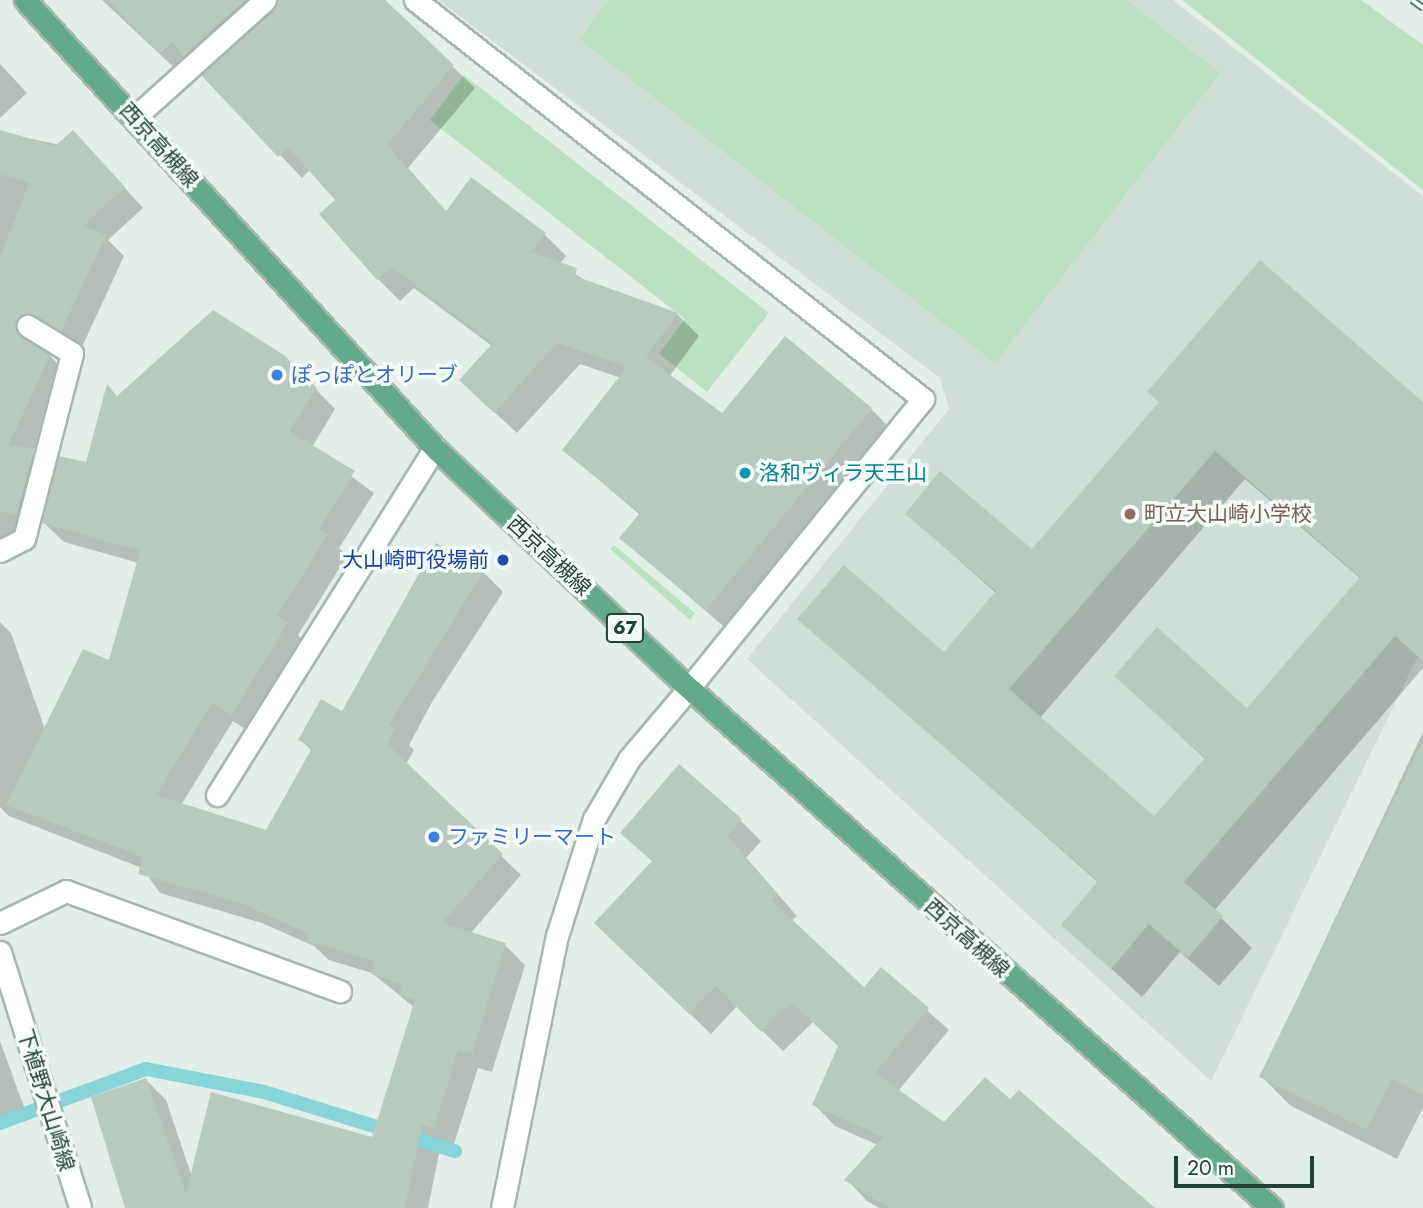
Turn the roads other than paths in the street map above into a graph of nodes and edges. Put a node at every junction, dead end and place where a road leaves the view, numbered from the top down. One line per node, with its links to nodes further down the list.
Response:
1 (25, 0): 4 (main road, 西京高槻線 / 67)
2 (264, 0): 4 (street)
3 (415, 0): 8 (street)
4 (134, 118): 6 (main road, 西京高槻線 / 67)
5 (28, 326): 7 (street)
6 (435, 448): 8 (main road, 西京高槻線 / 67); 9 (street)
7 (0, 551)
8 (689, 688): 14 (street); 15 (main road, 西京高槻線 / 67)
9 (217, 794)
10 (0, 923): 12 (street)
11 (0, 952): 13 (street, 下植野大山崎線)
12 (340, 990)
13 (80, 1208)
14 (502, 1208)
15 (1272, 1208)

